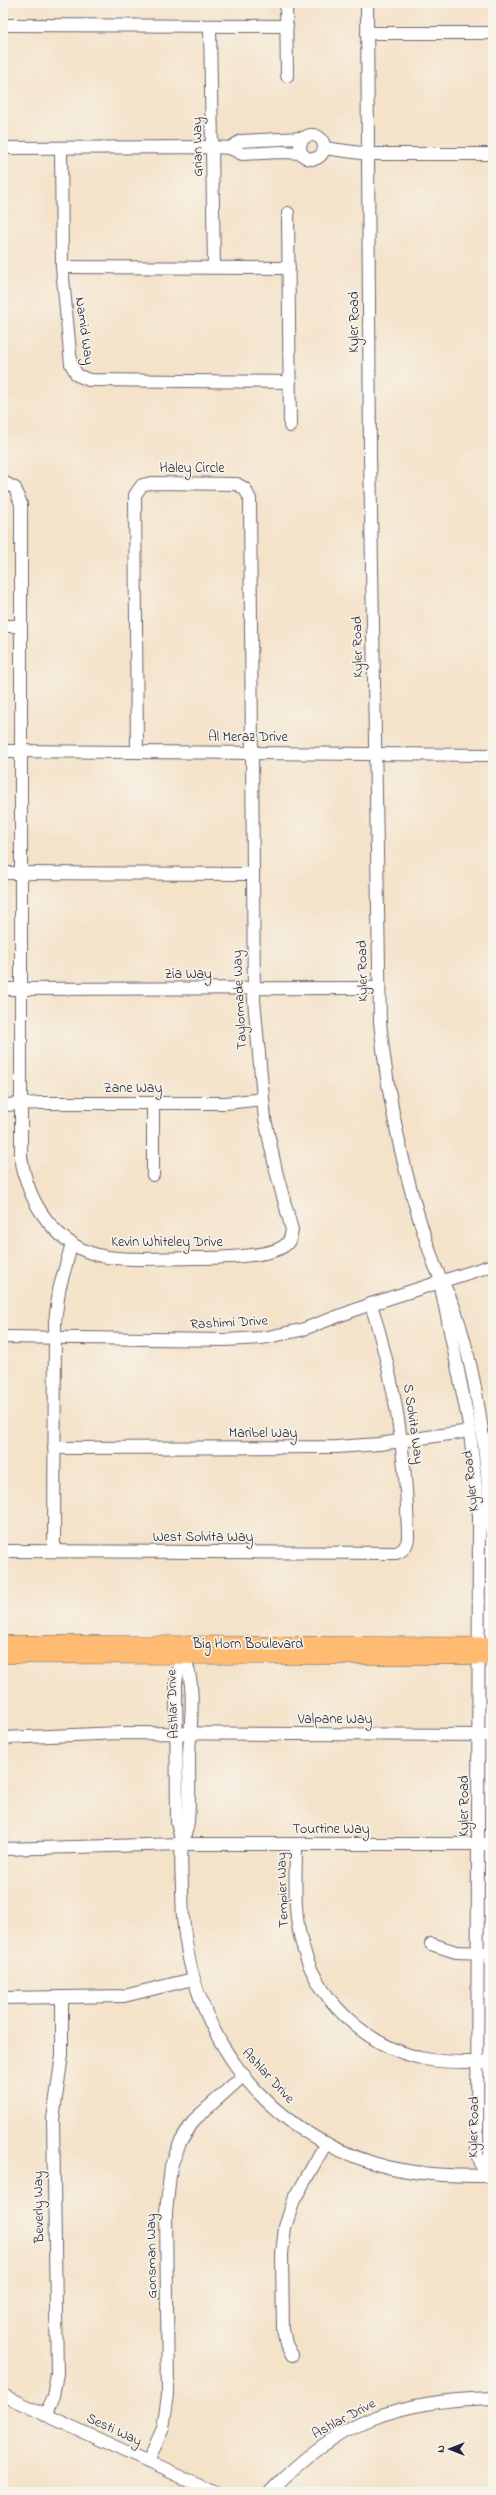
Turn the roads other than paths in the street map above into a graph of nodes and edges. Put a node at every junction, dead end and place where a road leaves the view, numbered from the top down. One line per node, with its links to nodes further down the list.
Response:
1 (286, 3): 4 (street)
2 (367, 3): 6 (street, Kyler Road)
3 (3, 25): 5 (street)
4 (287, 26): 5 (street); 8 (street)
5 (210, 27): 12 (street, Grian Way)
6 (367, 33): 7 (street); 16 (street, Kyler Road)
7 (493, 33)
8 (287, 76)
9 (303, 138): 13 (street); 14 (street); 15 (street)
10 (3, 148): 11 (street)
11 (61, 148): 12 (street); 19 (street, Namid Way)
12 (213, 148): 13 (street); 20 (street, Grian Way)
13 (230, 148): 15 (street)
14 (324, 148): 15 (street); 16 (street)
15 (301, 153)
16 (368, 154): 17 (street); 31 (street, Kyler Road)
17 (493, 154)
18 (288, 213): 21 (street)
19 (62, 267): 20 (street); 22 (street, Namid Way)
20 (214, 267): 21 (street)
21 (289, 268): 22 (street)
22 (290, 382): 23 (street)
23 (290, 426)
24 (3, 482): 26 (street, Kevin Whiteley Drive)
25 (3, 626): 26 (street)
26 (21, 626): 28 (street, Kevin Whiteley Drive)
27 (3, 751): 28 (street, Al Meraz Drive)
28 (21, 751): 29 (street, Al Meraz Drive); 34 (street, Kevin Whiteley Drive)
29 (137, 752): 30 (street, Al Meraz Drive); 30 (street, Haley Circle)
30 (251, 752): 31 (street, Al Meraz Drive); 35 (street, Taylormade Way)
31 (374, 754): 32 (street, Al Meraz Drive); 36 (street, Kyler Road)
32 (493, 755)
33 (3, 873): 34 (street)
34 (21, 874): 35 (street); 38 (street, Kevin Whiteley Drive)
35 (252, 874): 39 (street, Taylormade Way)
36 (378, 988): 39 (street, Zia Way); 48 (street, Kyler Road)
37 (3, 989): 38 (street, Zia Way)
38 (21, 989): 39 (street, Zia Way); 42 (street, Kevin Whiteley Drive)
39 (254, 989): 40 (street, Taylormade Way)
40 (263, 1099): 41 (street, Zane Way); 46 (street, Taylormade Way)
41 (153, 1102): 42 (street, Zane Way); 44 (street)
42 (21, 1103): 43 (street, Zane Way); 45 (street, Kevin Whiteley Drive)
43 (3, 1105)
44 (153, 1175)
45 (72, 1243): 46 (street, Kevin Whiteley Drive); 51 (street)
46 (288, 1243)
47 (493, 1265): 48 (street, Rashimi Drive)
48 (440, 1282): 49 (street, Rashimi Drive); 52 (street, Kyler Road); 58 (street, Kyler Road)
49 (370, 1304): 51 (street, Rashimi Drive); 53 (street, S Solvita Way)
50 (3, 1337): 51 (street, Rashimi Drive)
51 (54, 1338): 54 (street)
52 (470, 1431): 53 (street, Maribel Way); 60 (street, Kyler Road)
53 (402, 1441): 54 (street, Maribel Way); 55 (street, S Solvita Way)
54 (54, 1448): 57 (street)
55 (402, 1550): 57 (street, West Solvita Way)
56 (3, 1551): 57 (street, West Solvita Way)
57 (54, 1551)
58 (493, 1553): 60 (street, Kyler Road)
59 (3, 1643): 60 (main road, Big Horn Boulevard)
60 (488, 1651): 62 (main road, Big Horn Boulevard); 65 (street, Kyler Road)
61 (3, 1656): 62 (main road, Big Horn Boulevard)
62 (184, 1657): 63 (street, Ashlar Drive); 64 (street, Ashlar Drive)
63 (176, 1733): 64 (street, Valpane Way); 66 (street, Valpane Way); 67 (street, Ashlar Drive)
64 (190, 1734): 65 (street, Valpane Way); 67 (street, Ashlar Drive)
65 (488, 1735): 69 (street, Kyler Road)
66 (3, 1738)
67 (182, 1844): 68 (street, Tourtine Way); 70 (street, Tourtine Way); 74 (street, Ashlar Drive)
68 (296, 1844): 69 (street, Tourtine Way); 77 (street, Tempier Way)
69 (488, 1844): 72 (street, Kyler Road); 73 (street, Kyler Road)
70 (3, 1849)
71 (431, 1944): 72 (street)
72 (478, 1953): 73 (street); 77 (street, Kyler Road)
73 (492, 1953): 78 (street, Kyler Road)
74 (193, 1979): 75 (street); 79 (street, Ashlar Drive)
75 (62, 1997): 76 (street); 85 (street, Beverly Way)
76 (3, 1998)
77 (478, 2062): 78 (street, Tempier Way); 81 (street, Kyler Road)
78 (492, 2062): 81 (street, Kyler Road)
79 (244, 2075): 80 (street, Ashlar Drive); 86 (street, Gonsman Way)
80 (326, 2143): 81 (street, Ashlar Drive); 82 (street)
81 (488, 2176)
82 (292, 2355)
83 (3, 2395): 85 (street, Sesti Way)
84 (493, 2398): 88 (street, Ashlar Drive)
85 (45, 2414): 86 (street, Sesti Way)
86 (148, 2462): 87 (street, Sesti Way)
87 (213, 2492)
88 (270, 2492)

